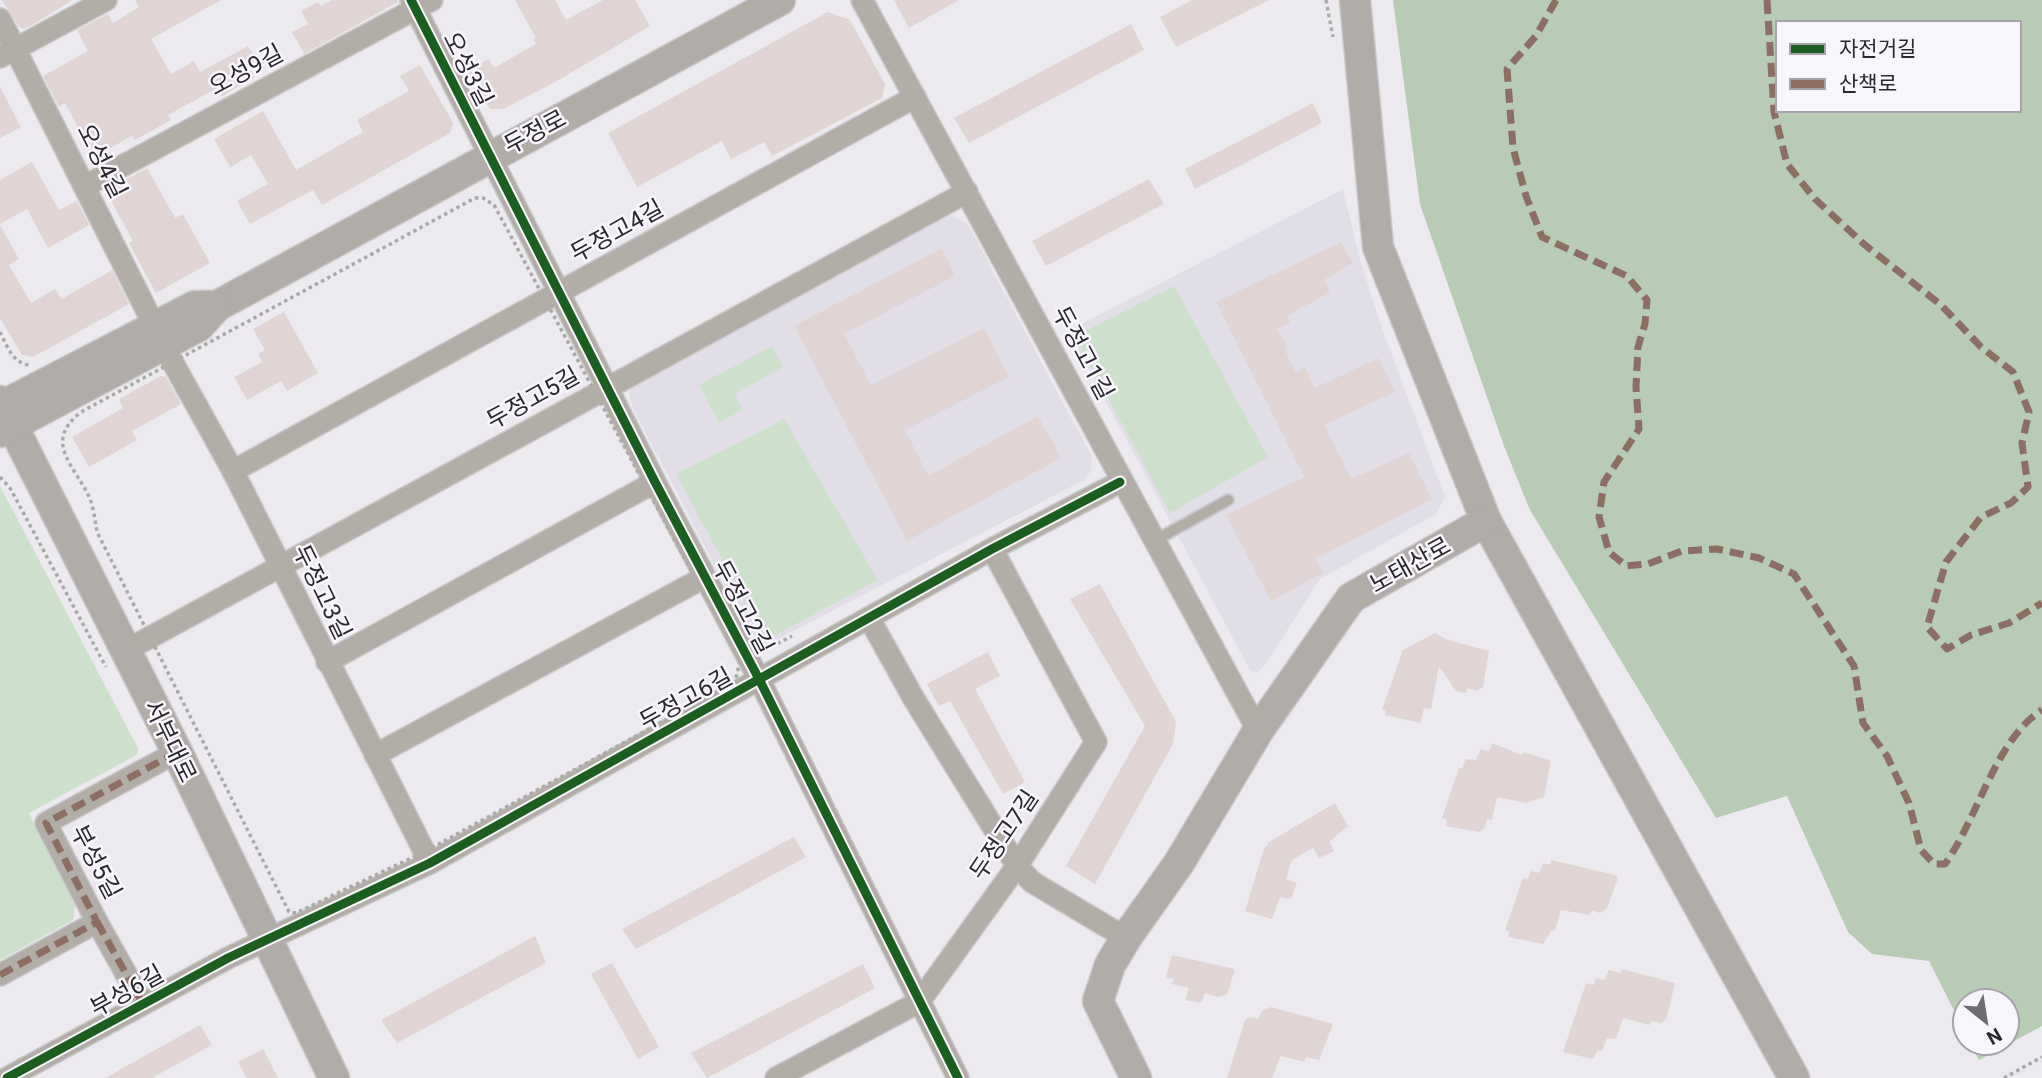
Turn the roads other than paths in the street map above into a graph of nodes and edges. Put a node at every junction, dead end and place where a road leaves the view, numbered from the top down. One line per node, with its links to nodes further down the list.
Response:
1 (106, 0): 7 (street)
2 (780, 0): 9 (street, 두정로)
3 (862, 0): 8 (street, 두정고1길)
4 (1354, 0): 20 (street)
5 (420, 3): 9 (street, 오성3길); 10 (street, 오성9길)
6 (0, 19): 7 (street, 오성4길)
7 (8, 52): 10 (street, 오성4길)
8 (915, 97): 11 (street, 두정고1길); 12 (street, 두정고4길)
9 (489, 157): 12 (street, 두정고2길); 13 (street, 두정로)
10 (85, 186): 13 (street, 오성4길)
11 (967, 192): 14 (street, 두정고5길); 17 (street, 두정고1길)
12 (553, 296): 14 (street, 두정고2길); 16 (street, 두정고4길)
13 (164, 345): 15 (street, 두정로); 16 (street, 두정고3길)
14 (602, 390): 18 (street, 두정고2길); 23 (street, 두정고5길)
15 (2, 413): 26 (street, 서부대로)
16 (233, 471): 23 (street, 두정고3길)
17 (1120, 482): 21 (street, 두정고1길); 22 (street, 두정고6길)
18 (650, 485): 24 (street, 두정고2길); 27 (street)
19 (1228, 500): 21 (lane)
20 (1486, 521): 29 (street, 노태산로); 45 (street)
21 (1154, 541): 29 (street, 두정고1길)
22 (992, 549): 25 (street, 두정고6길); 33 (street, 두정고7길)
23 (281, 569): 26 (street, 두정고5길); 27 (street, 두정고3길)
24 (700, 579): 28 (street, 두정고2길); 31 (street, 두정고2길)
25 (869, 618): 28 (street, 두정고6길); 33 (street)
26 (116, 660): 30 (street, 서부대로)
27 (327, 662): 31 (street, 두정고3길)
28 (760, 681): 32 (street, 두정고6길); 38 (street, 두정고2길)
29 (1258, 731): 35 (street, 노태산로)
30 (177, 752): 34 (street, 부성5길); 36 (street, 서부대로)
31 (375, 755): 32 (street, 두정고3길)
32 (427, 857): 36 (street, 두정고6길)
33 (1017, 866): 35 (street); 38 (street, 두정고7길)
34 (97, 922): 37 (street, 부성5길); 39 (street)
35 (1126, 939): 44 (street, 노태산로)
36 (265, 940): 39 (street, 부성6길); 41 (street, 서부대로)
37 (0, 975)
38 (919, 1002): 42 (street, 두정고7길); 43 (street, 두정고2길)
39 (143, 1004): 40 (street, 부성6길)
40 (7, 1078)
41 (334, 1078)
42 (776, 1078)
43 (958, 1078)
44 (1136, 1078)
45 (1794, 1078)

